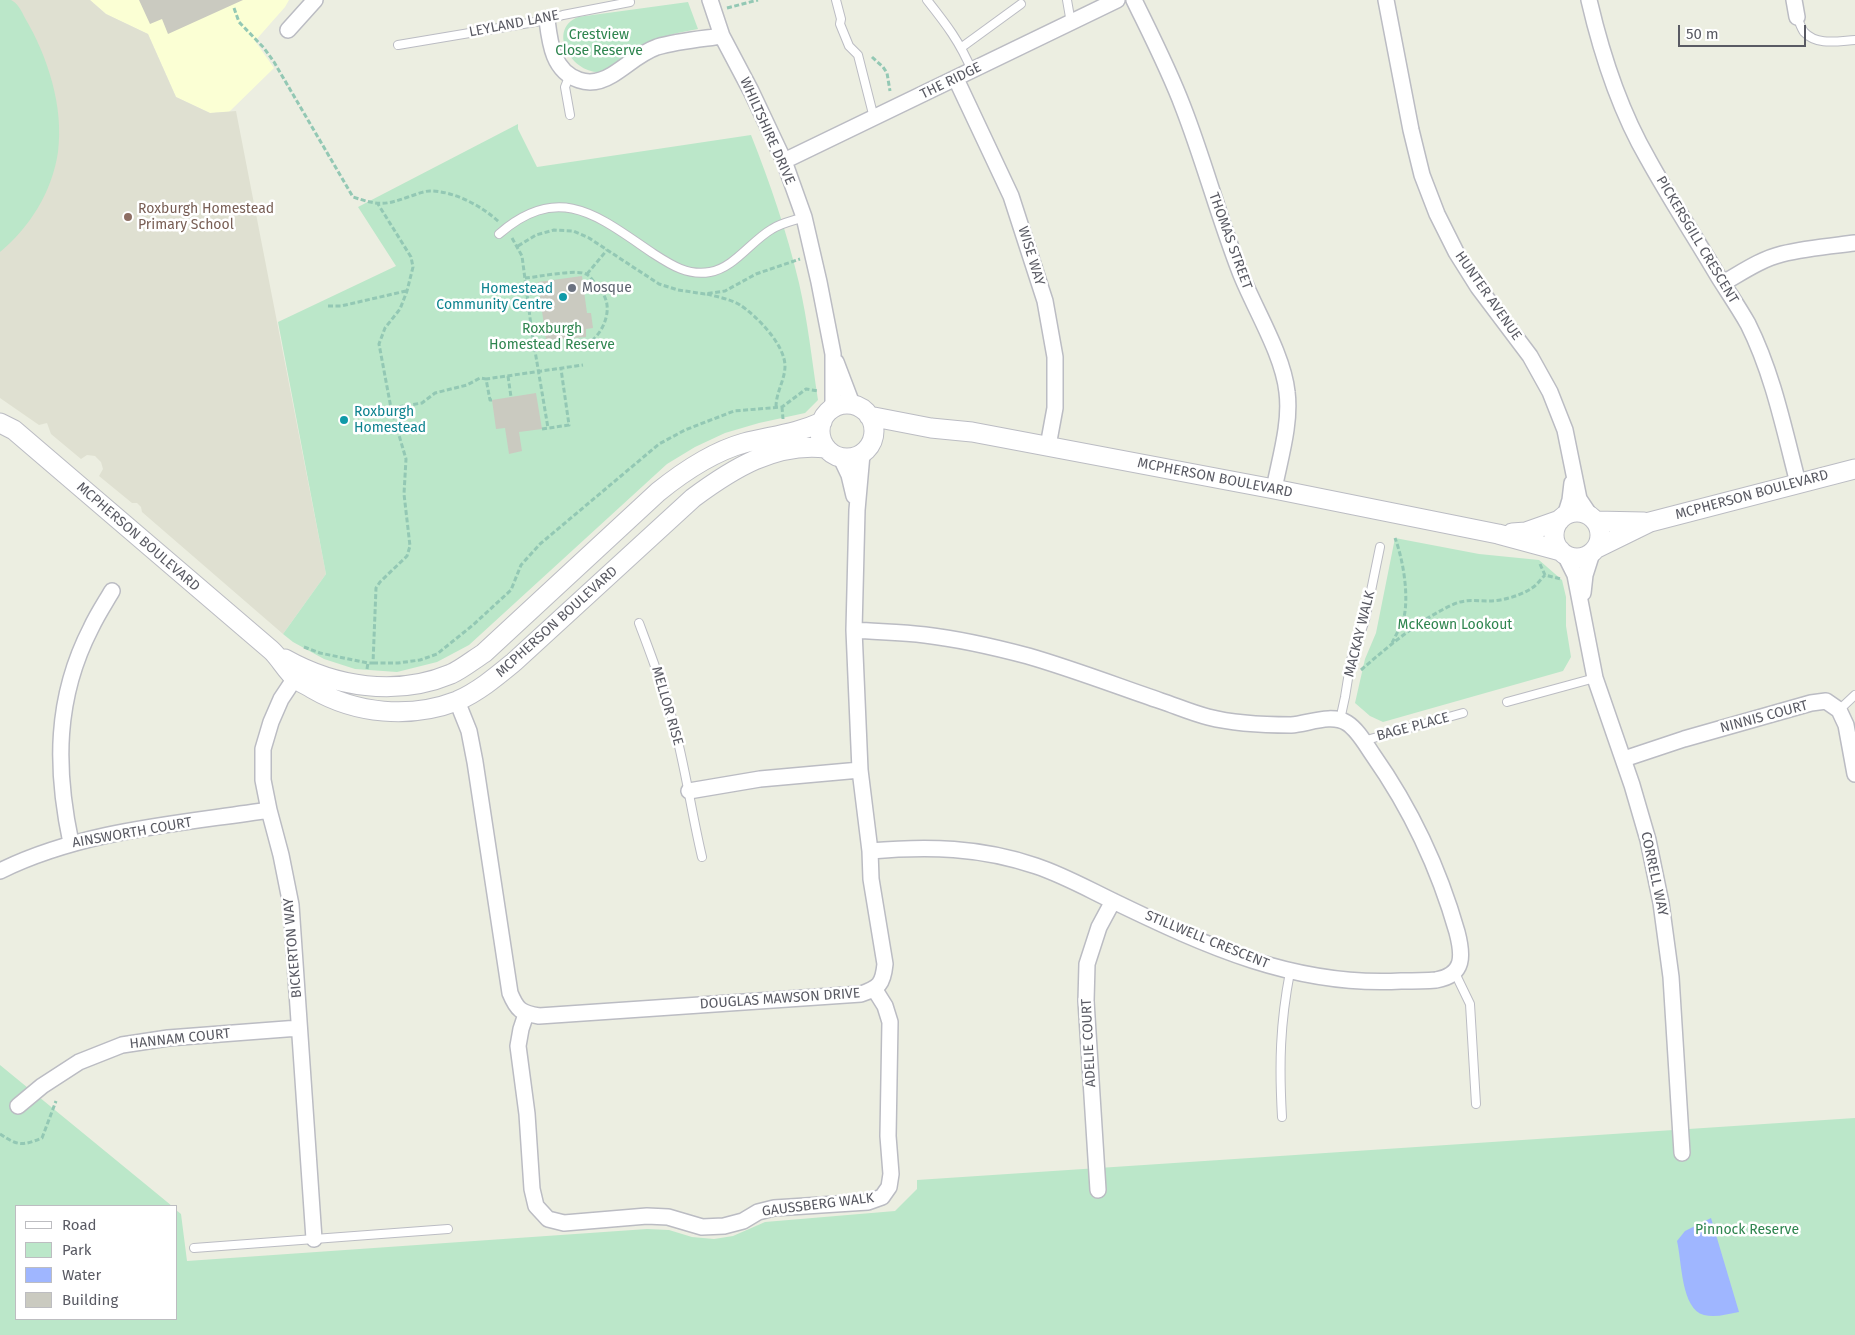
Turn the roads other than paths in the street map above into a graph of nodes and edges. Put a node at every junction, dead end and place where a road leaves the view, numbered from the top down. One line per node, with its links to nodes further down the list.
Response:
1 (316, 0): 16 (street)
2 (836, 0): 25 (lane)
3 (927, 0): 20 (lane)
4 (1067, 0): 15 (lane)
5 (1118, 0): 15 (street, THE RIDGE)
6 (1134, 0): 43 (street, THOMAS STREET)
7 (1386, 0): 41 (street, HUNTER AVENUE)
8 (1589, 0): 30 (street, PICKERSGILL CRESCENT)
9 (1794, 0): 13 (street)
10 (630, 2): 14 (lane, LEYLAND LANE)
11 (1021, 4): 20 (lane)
12 (712, 6): 17 (street, WHILTSHIRE DRIVE)
13 (1797, 17): 18 (lane)
14 (547, 20): 19 (lane, LEYLAND LANE); 22 (street)
15 (1071, 23): 21 (street, THE RIDGE)
16 (288, 30)
17 (722, 36): 22 (street); 26 (street, WHILTSHIRE DRIVE)
18 (1855, 40)
19 (398, 45)
20 (962, 47): 21 (lane)
21 (972, 71): 23 (street, THE RIDGE)
22 (569, 77): 24 (lane)
23 (956, 78): 25 (street, THE RIDGE); 37 (street, WISE WAY)
24 (570, 115)
25 (874, 118): 26 (street, THE RIDGE)
26 (784, 161): 27 (street, WHILTSHIRE DRIVE)
27 (804, 217): 28 (lane); 31 (street, WHILTSHIRE DRIVE)
28 (499, 234)
29 (1855, 243): 30 (street)
30 (1723, 283): 42 (street, PICKERSGILL CRESCENT)
31 (832, 354): 32 (street, WHILTSHIRE DRIVE); 33 (street, WHILTSHIRE DRIVE)
32 (852, 404): 33 (street); 34 (street)
33 (829, 408): 39 (street); 56 (street, MCPHERSON BOULEVARD)
34 (870, 416): 36 (street, MCPHERSON BOULEVARD); 38 (street)
35 (0, 423): 56 (street, MCPHERSON BOULEVARD)
36 (931, 428): 37 (street, MCPHERSON BOULEVARD); 38 (street, MCPHERSON BOULEVARD)
37 (1048, 446): 43 (street, MCPHERSON BOULEVARD)
38 (867, 448): 39 (street); 44 (street, DOUGLAS MAWSON DRIVE)
39 (834, 453): 44 (street, DOUGLAS MAWSON DRIVE); 59 (street, MCPHERSON BOULEVARD)
40 (1855, 469): 42 (street, MCPHERSON BOULEVARD)
41 (1573, 472): 45 (street, HUNTER AVENUE); 46 (street, HUNTER AVENUE)
42 (1798, 483): 47 (street, MCPHERSON BOULEVARD)
43 (1274, 489): 48 (street, MCPHERSON BOULEVARD)
44 (857, 510): 55 (street, DOUGLAS MAWSON DRIVE)
45 (1563, 518): 46 (street); 48 (street, MCPHERSON BOULEVARD); 51 (street)
46 (1593, 519): 47 (street, MCPHERSON BOULEVARD); 50 (street)
47 (1650, 522): 50 (street, MCPHERSON BOULEVARD)
48 (1498, 534): 51 (street, MCPHERSON BOULEVARD)
49 (1380, 547): 63 (lane, MACKAY WALK)
50 (1594, 550): 51 (street); 53 (street, CORRELL WAY)
51 (1563, 553): 53 (street, CORRELL WAY)
52 (112, 592): 70 (street)
53 (1582, 604): 57 (street, CORRELL WAY)
54 (639, 623): 68 (lane, MELLOR RISE)
55 (854, 630): 63 (street); 66 (street, DOUGLAS MAWSON DRIVE)
56 (298, 673): 59 (street, MCPHERSON BOULEVARD); 69 (street, BICKERTON WAY)
57 (1595, 678): 60 (lane); 65 (street, CORRELL WAY)
58 (1855, 696): 61 (lane)
59 (458, 701): 78 (street)
60 (1507, 702)
61 (1839, 710): 65 (street, NINNIS COURT); 67 (street)
62 (1463, 713): 64 (lane, BAGE PLACE)
63 (1340, 720): 64 (street)
64 (1363, 741): 76 (street)
65 (1624, 758): 83 (street, CORRELL WAY)
66 (860, 770): 68 (street); 71 (street, DOUGLAS MAWSON DRIVE)
67 (1855, 774)
68 (689, 791): 72 (lane, MELLOR RISE)
69 (269, 810): 70 (street, AINSWORTH COURT); 79 (street, BICKERTON WAY)
70 (71, 843): 73 (street, AINSWORTH COURT)
71 (870, 851): 74 (street, STILLWELL CRESCENT); 77 (street, DOUGLAS MAWSON DRIVE)
72 (702, 858)
73 (0, 871)
74 (1113, 901): 75 (street, STILLWELL CRESCENT); 84 (street, ADELIE COURT)
75 (1290, 972): 76 (street, STILLWELL CRESCENT); 82 (lane)
76 (1454, 973): 80 (lane)
77 (875, 990): 78 (street, DOUGLAS MAWSON DRIVE); 78 (street, GAUSSBERG WALK)
78 (526, 1014)
79 (299, 1028): 81 (street, HANNAM COURT); 86 (street, BICKERTON WAY)
80 (1476, 1104)
81 (18, 1106)
82 (1282, 1117)
83 (1682, 1153)
84 (1098, 1190)
85 (448, 1229): 86 (lane)
86 (314, 1240): 87 (lane)
87 (194, 1248)

